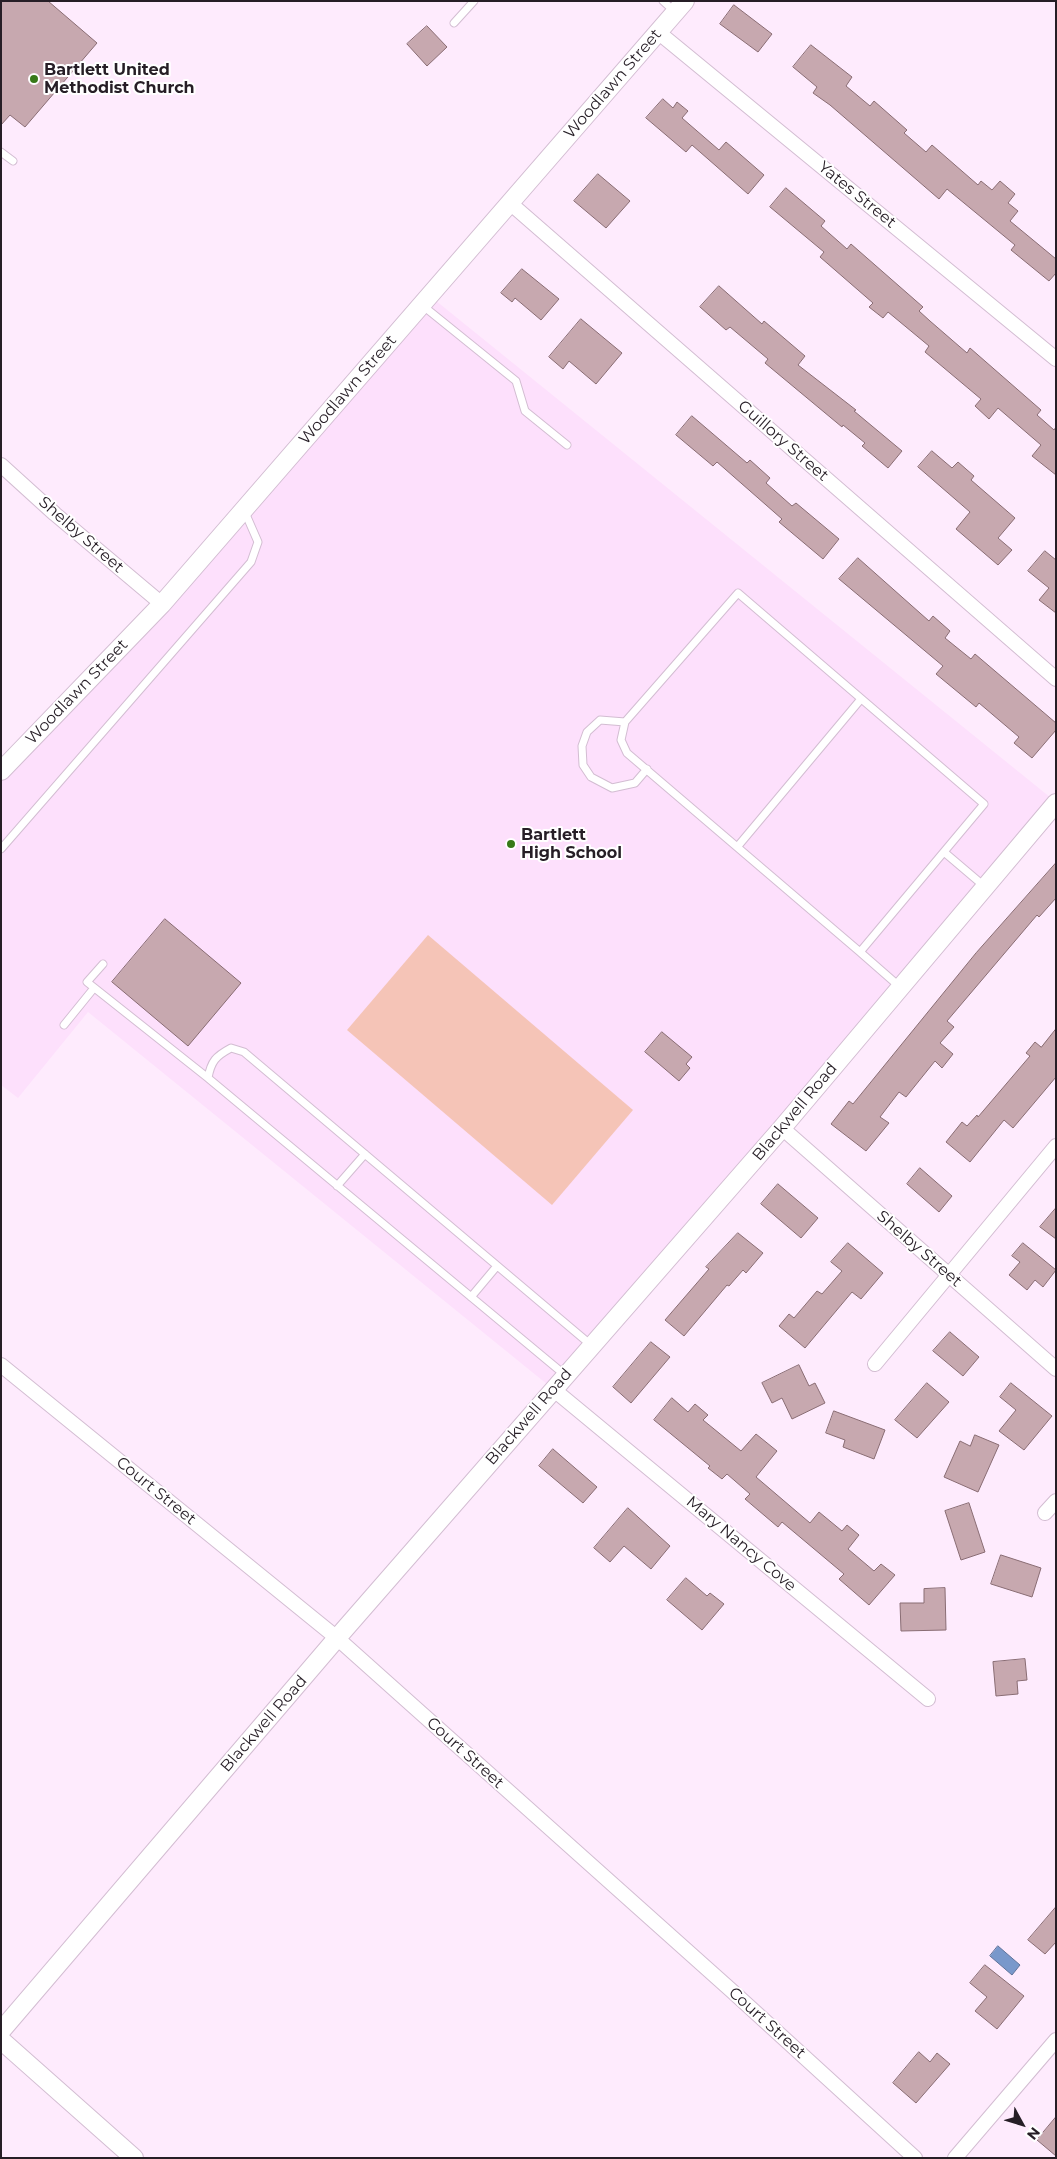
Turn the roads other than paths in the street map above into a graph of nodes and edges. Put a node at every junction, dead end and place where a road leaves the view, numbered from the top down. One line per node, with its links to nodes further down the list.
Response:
1 (474, 1): 3 (lane)
2 (674, 5): 4 (street, Woodlawn Street)
3 (454, 23)
4 (658, 32): 7 (street, Woodlawn Street); 9 (street, Yates Street)
5 (1, 152): 6 (lane)
6 (13, 161)
7 (510, 204): 8 (street, Woodlawn Street); 14 (street, Guillory Street)
8 (422, 305): 10 (lane); 12 (street, Woodlawn Street)
9 (1056, 358)
10 (567, 445)
11 (1, 465): 13 (street, Shelby Street)
12 (244, 510): 13 (street, Woodlawn Street); 21 (lane)
13 (162, 604): 18 (street, Woodlawn Street)
14 (1056, 679)
15 (861, 699): 16 (lane); 20 (lane); 22 (lane)
16 (625, 722): 17 (lane); 17 (lane)
17 (647, 769): 20 (lane)
18 (1, 770)
19 (1056, 803): 23 (street, Blackwell Road)
20 (738, 846): 24 (lane)
21 (1, 849)
22 (944, 852): 23 (lane); 24 (lane)
23 (984, 886): 27 (street, Blackwell Road)
24 (860, 952): 27 (lane)
25 (103, 964): 26 (lane)
26 (94, 988): 28 (lane); 29 (lane)
27 (900, 988): 30 (street, Blackwell Road)
28 (64, 1025)
29 (208, 1078): 32 (lane); 33 (lane)
30 (782, 1128): 35 (street, Shelby Street); 37 (street, Blackwell Road)
31 (1056, 1146): 35 (street)
32 (365, 1154): 33 (lane); 34 (lane)
33 (337, 1186): 36 (lane)
34 (497, 1266): 36 (lane); 37 (lane)
35 (948, 1274): 38 (street); 40 (street, Shelby Street)
36 (470, 1297): 41 (lane)
37 (591, 1346): 41 (street, Blackwell Road)
38 (875, 1364)
39 (1, 1365): 45 (street, Court Street)
40 (1056, 1369)
41 (565, 1375): 42 (street, Blackwell Road)
42 (553, 1389): 45 (street, Blackwell Road); 46 (street, Mary Nancy Cove)
43 (1056, 1501): 44 (street)
44 (1045, 1514)
45 (337, 1638): 47 (street, Blackwell Road); 51 (street, Court Street)
46 (928, 1699)
47 (1, 2031)
48 (1, 2040): 50 (street)
49 (1056, 2040): 52 (street)
50 (134, 2158)
51 (915, 2158)
52 (955, 2158)

